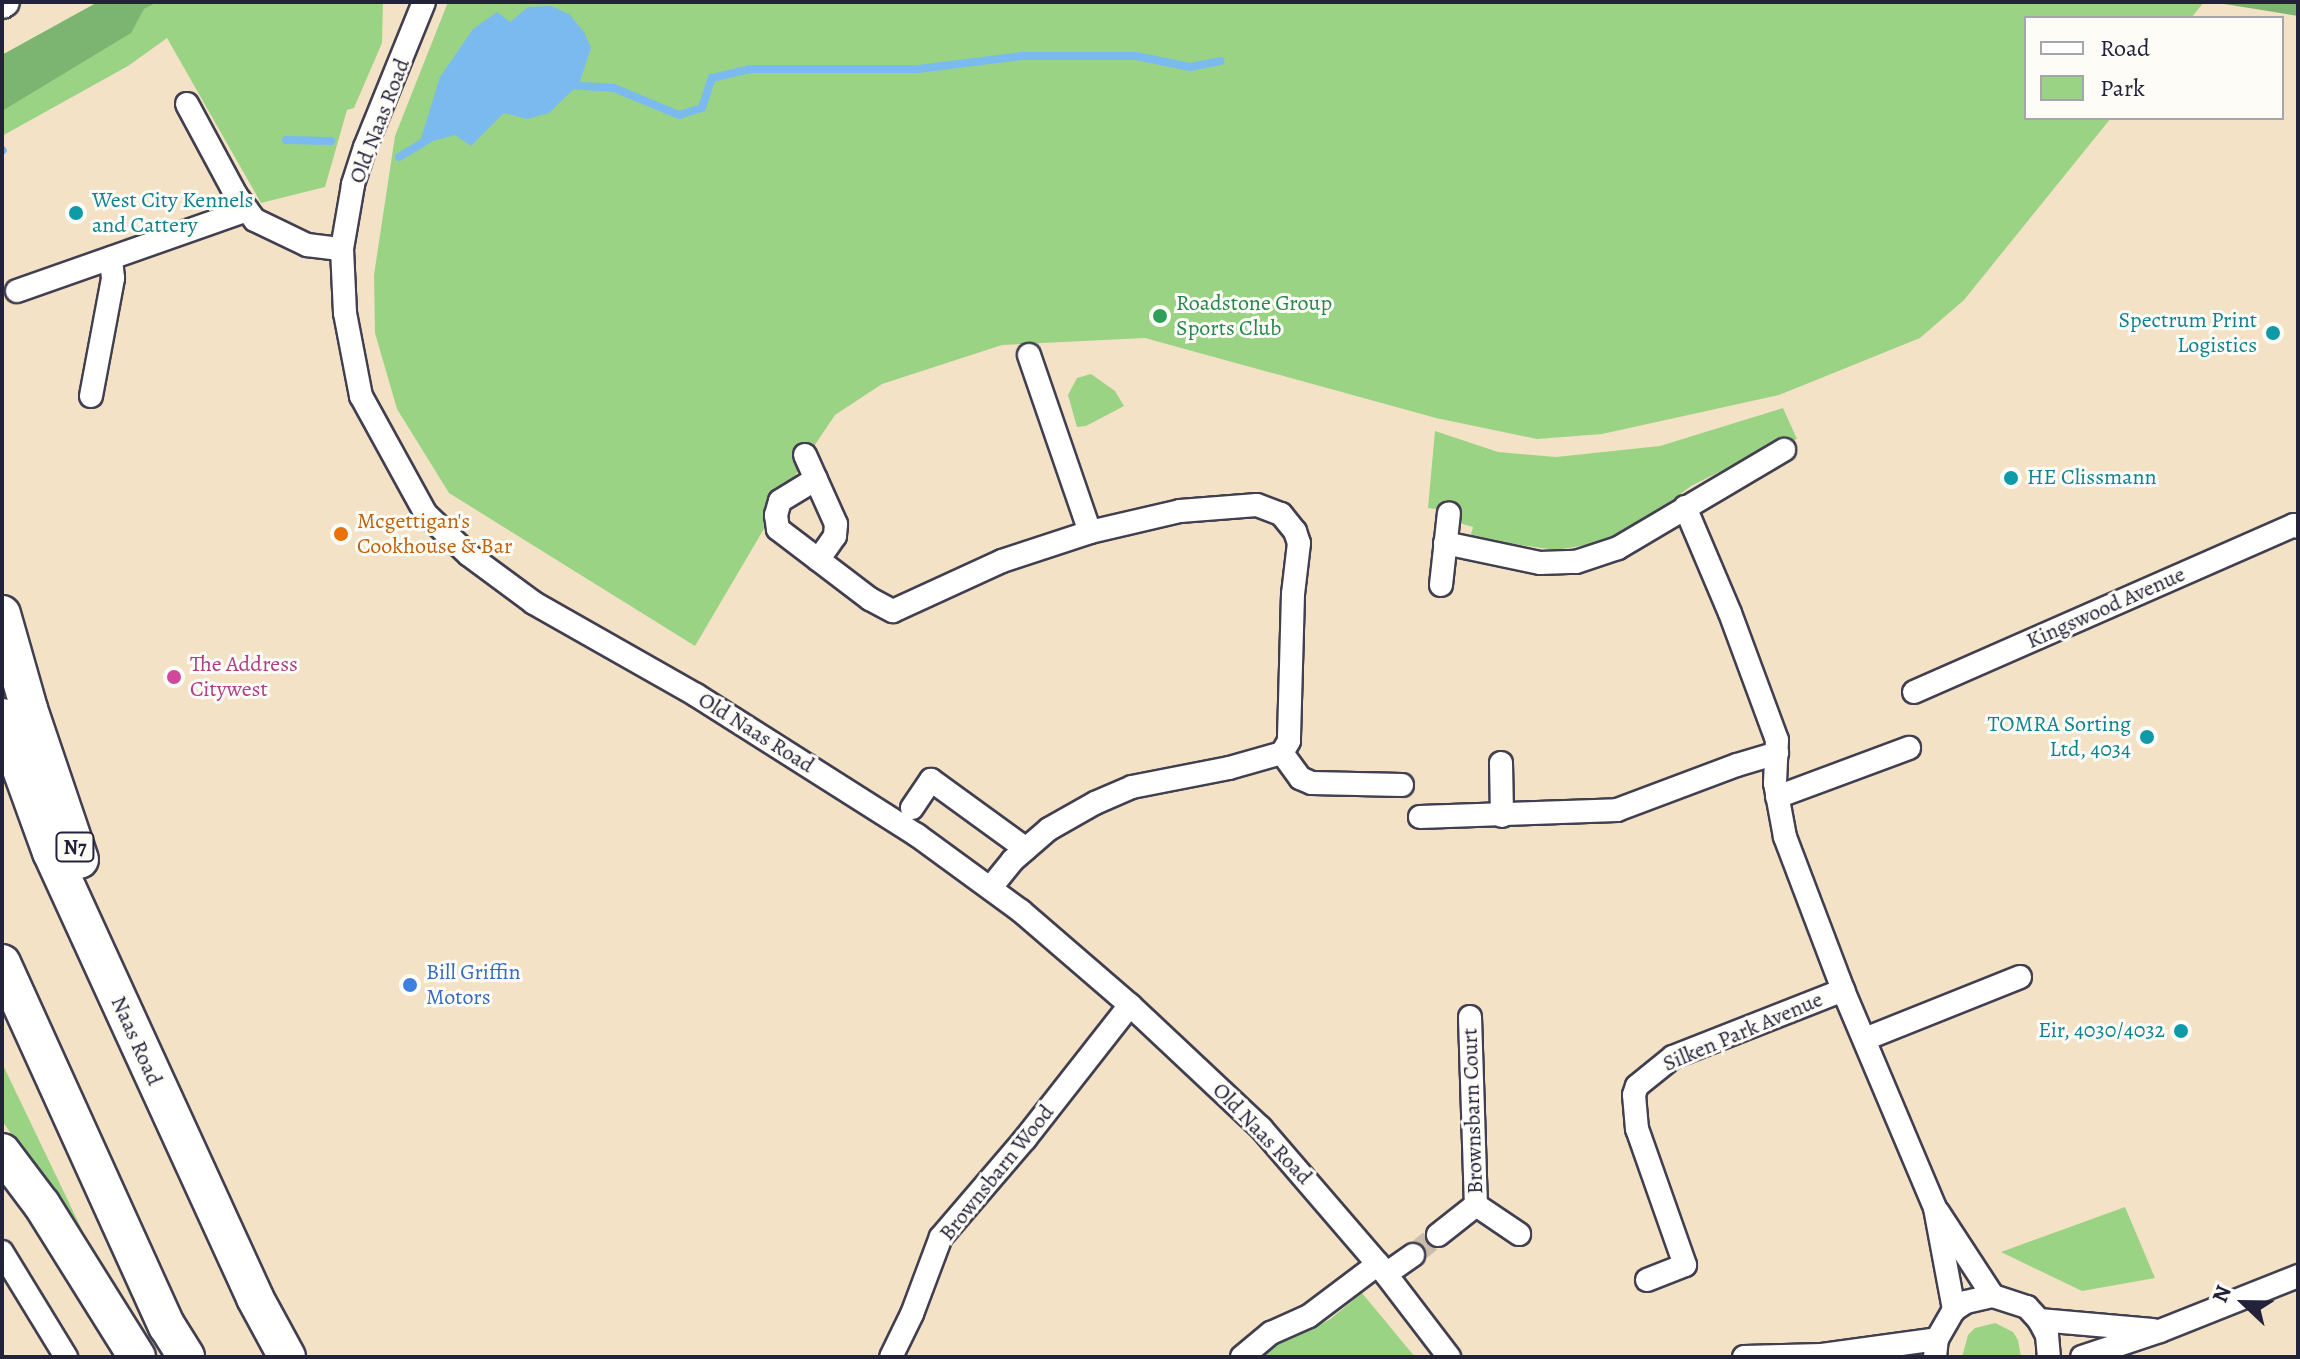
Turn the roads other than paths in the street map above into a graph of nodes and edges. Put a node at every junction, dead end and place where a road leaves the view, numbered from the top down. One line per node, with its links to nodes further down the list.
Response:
1 (423, 3): 4 (street, Old Naas Road)
2 (187, 104): 3 (street)
3 (247, 210): 4 (street); 5 (street)
4 (342, 249): 32 (street, Old Naas Road)
5 (111, 258): 6 (street); 8 (street)
6 (17, 291)
7 (1029, 355): 15 (street)
8 (91, 396)
9 (1784, 450): 12 (street)
10 (805, 455): 11 (street)
11 (816, 479): 17 (street); 17 (street)
12 (1685, 507): 16 (street); 24 (street, Silken Park Avenue)
13 (1449, 513): 16 (street)
14 (2298, 527): 20 (street, Kingswood Avenue)
15 (1090, 532): 17 (street); 23 (street)
16 (1445, 543): 18 (street)
17 (818, 560)
18 (1441, 585)
19 (2, 614): 39 (highway, N7)
20 (1914, 692)
21 (2, 717): 39 (highway, Naas Road / N7)
22 (1909, 748): 27 (street)
23 (1282, 753): 26 (street); 31 (street)
24 (1777, 753): 27 (street, Silken Park Avenue); 29 (street)
25 (1501, 763): 29 (street)
26 (1402, 785)
27 (1777, 797): 35 (street, Silken Park Avenue)
28 (912, 808): 31 (street)
29 (1502, 816): 30 (street)
30 (1420, 817)
31 (1026, 849): 32 (street)
32 (990, 888): 36 (street, Old Naas Road)
33 (2, 963): 58 (highway)
34 (2020, 977): 38 (street)
35 (1843, 990): 38 (street, Silken Park Avenue); 49 (street, Silken Park Avenue)
36 (1130, 1005): 47 (street, Old Naas Road); 60 (street, Brownsbarn Wood)
37 (1470, 1017): 41 (street, Brownsbarn Court)
38 (1865, 1039): 42 (street, Silken Park Avenue)
39 (153, 1079): 59 (highway, Naas Road / N7)
40 (2, 1152): 57 (highway)
41 (1476, 1205): 43 (street, Brownsbarn Court); 44 (street, Brownsbarn Court)
42 (1935, 1208): 50 (street); 51 (street)
43 (1519, 1234)
44 (1438, 1235)
45 (2, 1252): 56 (street)
46 (1413, 1255): 47 (street)
47 (1382, 1269): 61 (street); 62 (street, Old Naas Road)
48 (2298, 1276): 53 (street)
49 (1647, 1280)
50 (1993, 1296): 51 (street); 52 (street)
51 (1954, 1310): 54 (street)
52 (2039, 1320): 53 (street); 64 (street)
53 (2160, 1331): 65 (street)
54 (1936, 1348): 55 (street)
55 (1828, 1356): 63 (street)
56 (66, 1357)
57 (137, 1357)
58 (186, 1357)
59 (287, 1357)
60 (891, 1357)
61 (1242, 1357)
62 (1449, 1357)
63 (1744, 1357)
64 (2049, 1357)
65 (2082, 1357)

